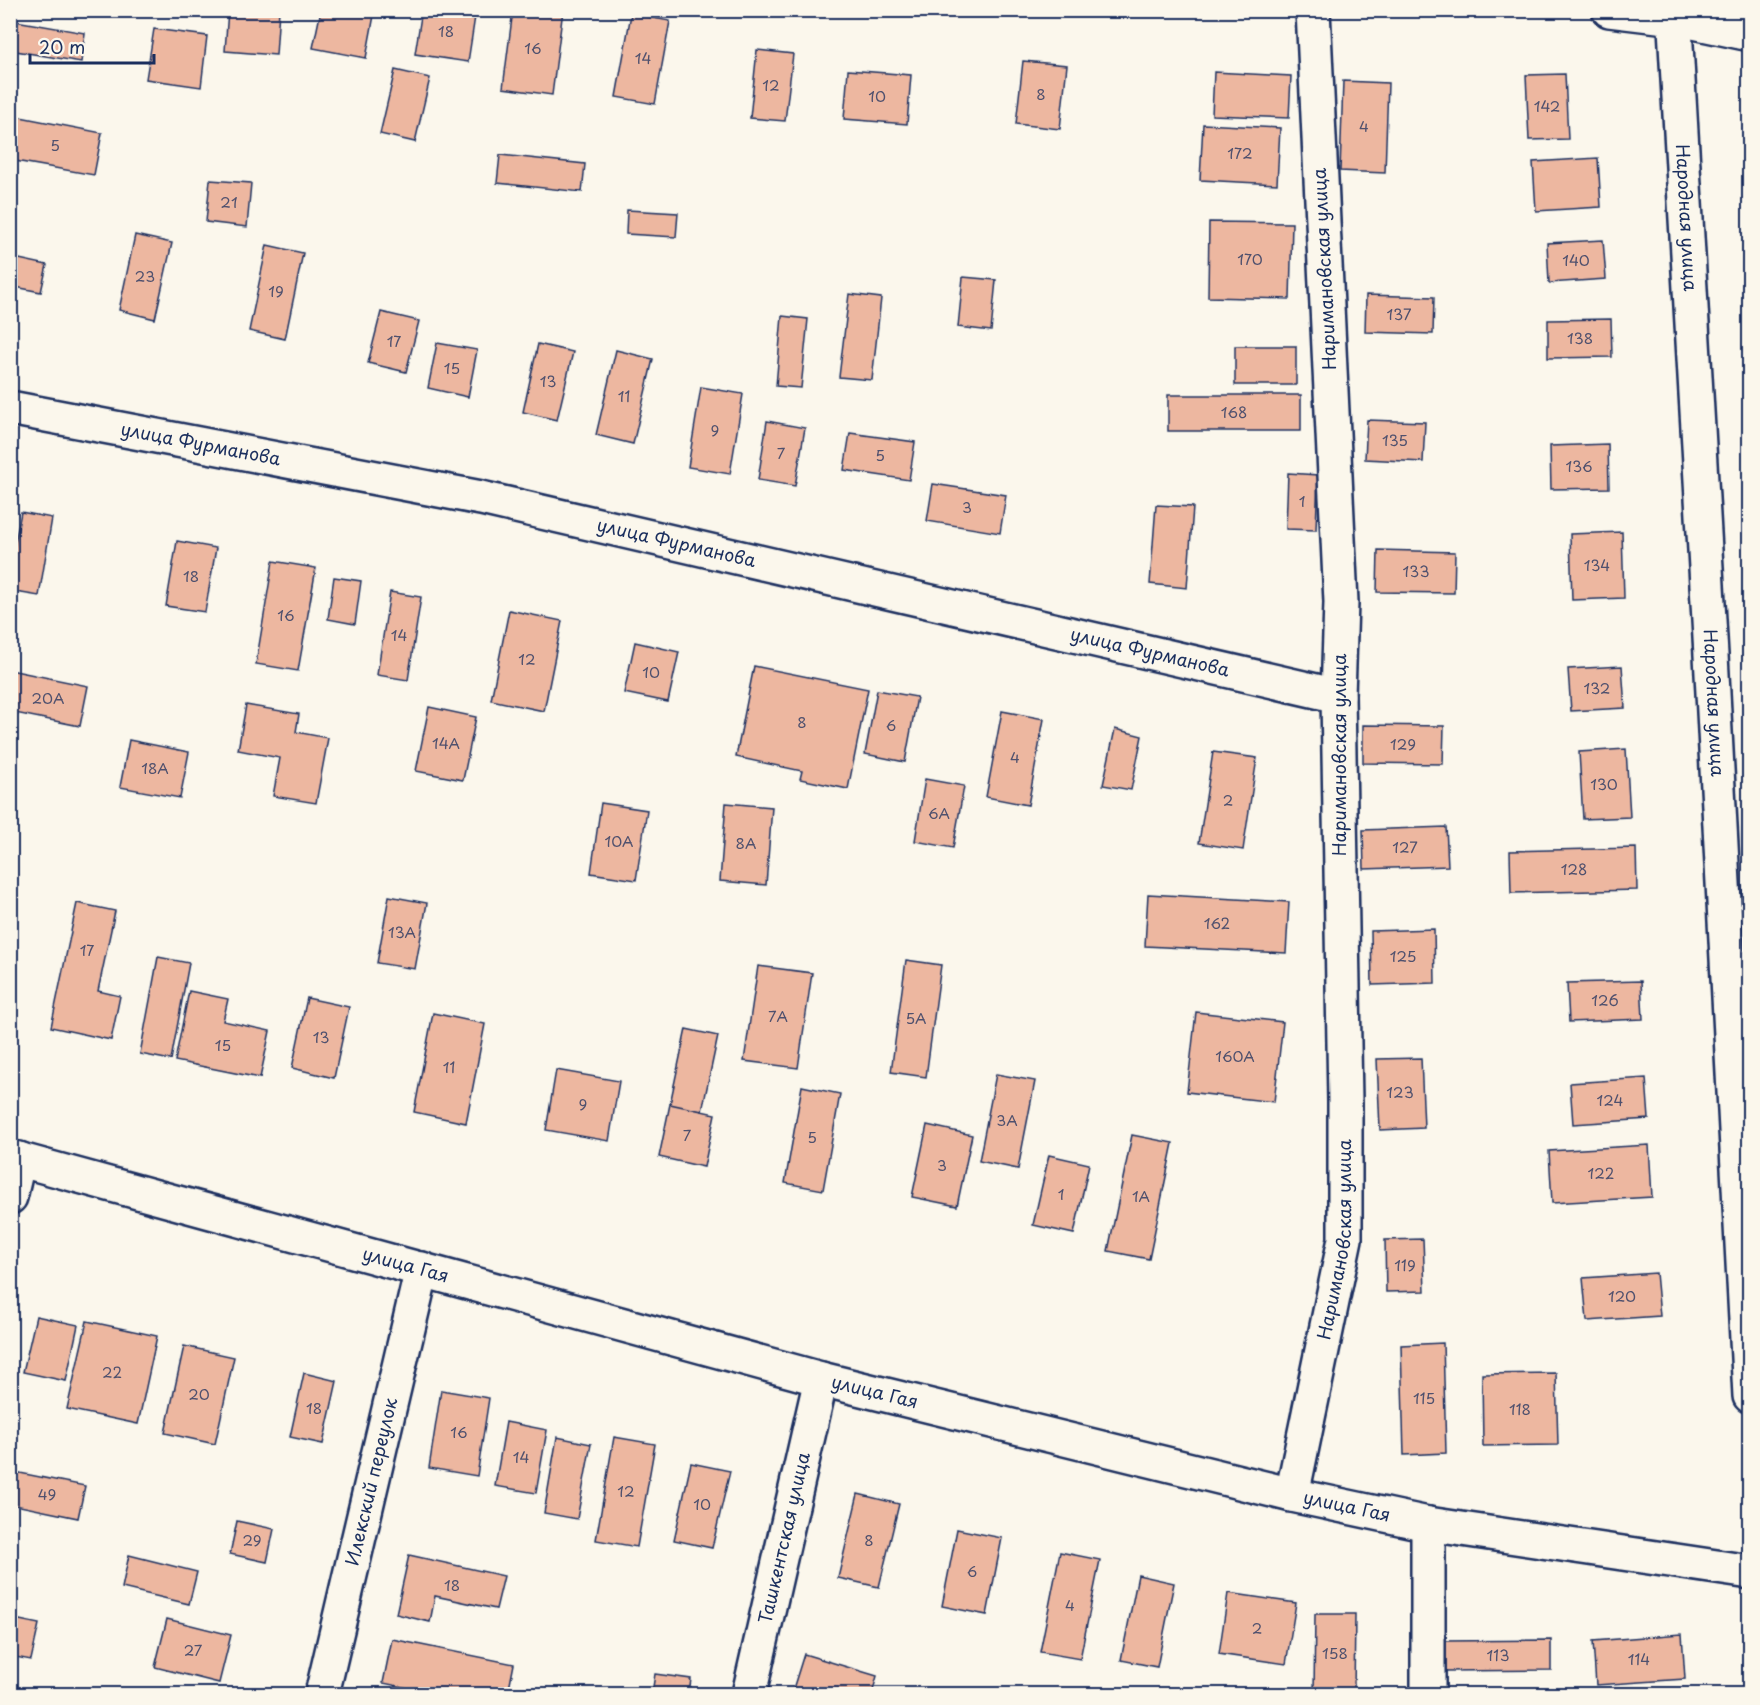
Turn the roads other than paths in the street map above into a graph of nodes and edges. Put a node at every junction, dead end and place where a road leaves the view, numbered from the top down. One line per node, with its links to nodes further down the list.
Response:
1 (1313, 10): 6 (street, Наримановская улица)
2 (1608, 10): 3 (street)
3 (1675, 14): 4 (street); 11 (street, Народная улица)
4 (1749, 34)
5 (10, 408): 6 (street, улица Фурманова)
6 (1338, 696): 12 (street, Наримановская улица)
7 (15, 1158): 8 (street); 9 (street, улица Гая)
8 (10, 1197)
9 (422, 1269): 10 (street, улица Гая); 15 (street, Илекский переулок)
10 (821, 1379): 12 (street, улица Гая); 16 (street, Ташкентская улица)
11 (1749, 1395)
12 (1292, 1495): 13 (street, улица Гая)
13 (1428, 1524): 14 (street, улица Гая); 17 (street)
14 (1749, 1572)
15 (322, 1695)
16 (749, 1695)
17 (1428, 1695)

